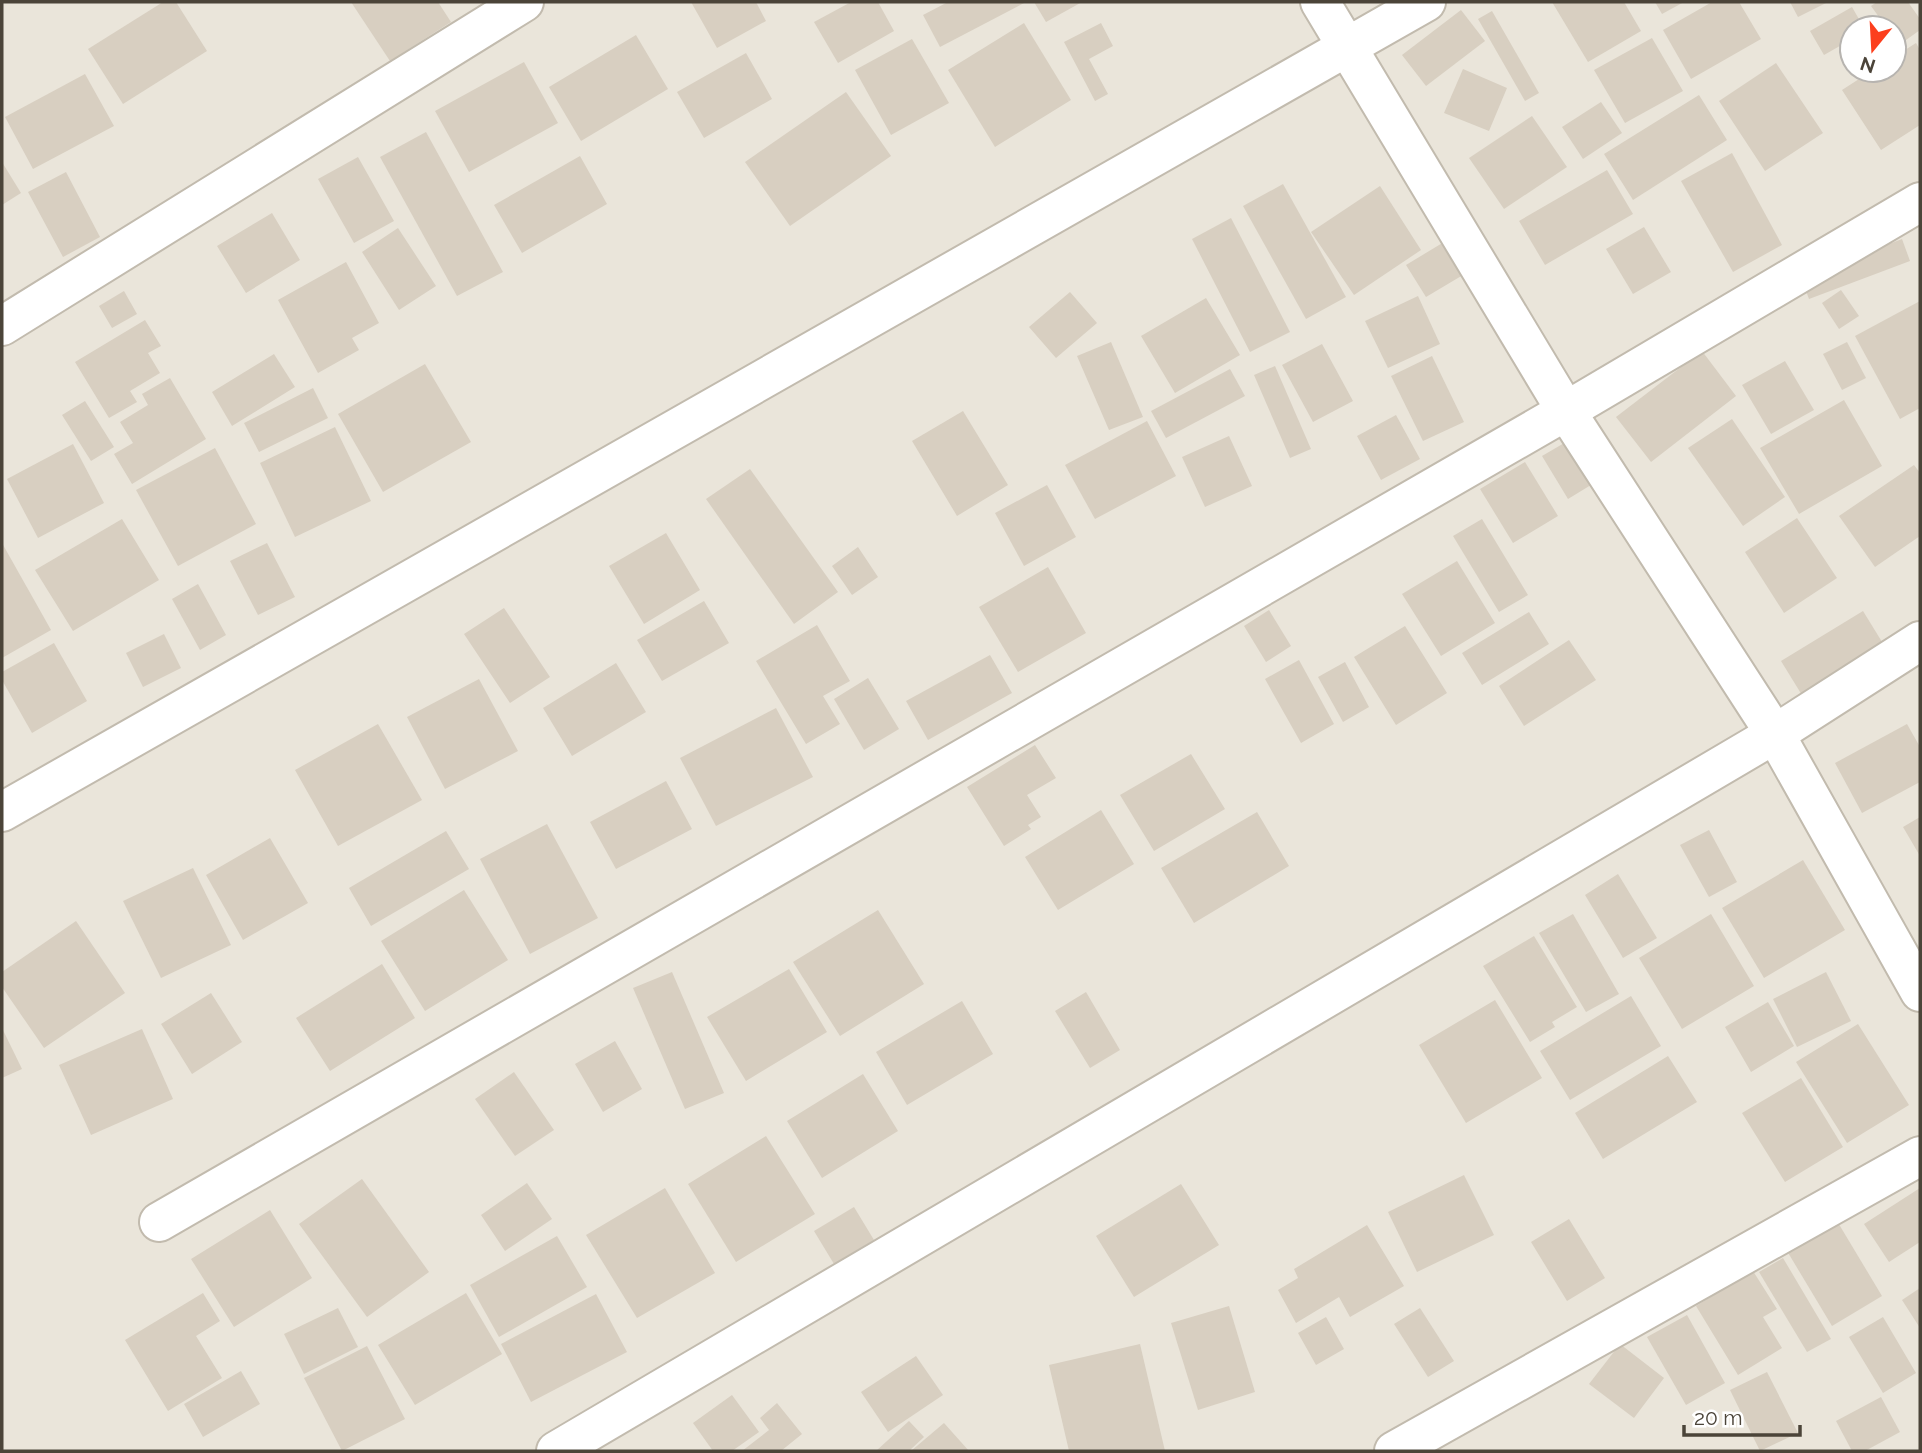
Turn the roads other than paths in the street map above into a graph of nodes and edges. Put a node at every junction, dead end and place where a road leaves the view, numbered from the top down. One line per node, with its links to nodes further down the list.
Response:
1 (524, 2): 6 (street)
2 (1320, 2): 4 (street)
3 (1426, 2): 4 (street)
4 (1348, 47): 7 (street); 10 (street)
5 (1920, 202): 7 (street)
6 (2, 326)
7 (1566, 411): 9 (street); 13 (street)
8 (1920, 641): 9 (street)
9 (1774, 734): 11 (street); 14 (street)
10 (2, 813)
11 (1920, 992)
12 (1920, 1156): 15 (street)
13 (159, 1222)
14 (556, 1451)
15 (1394, 1451)

